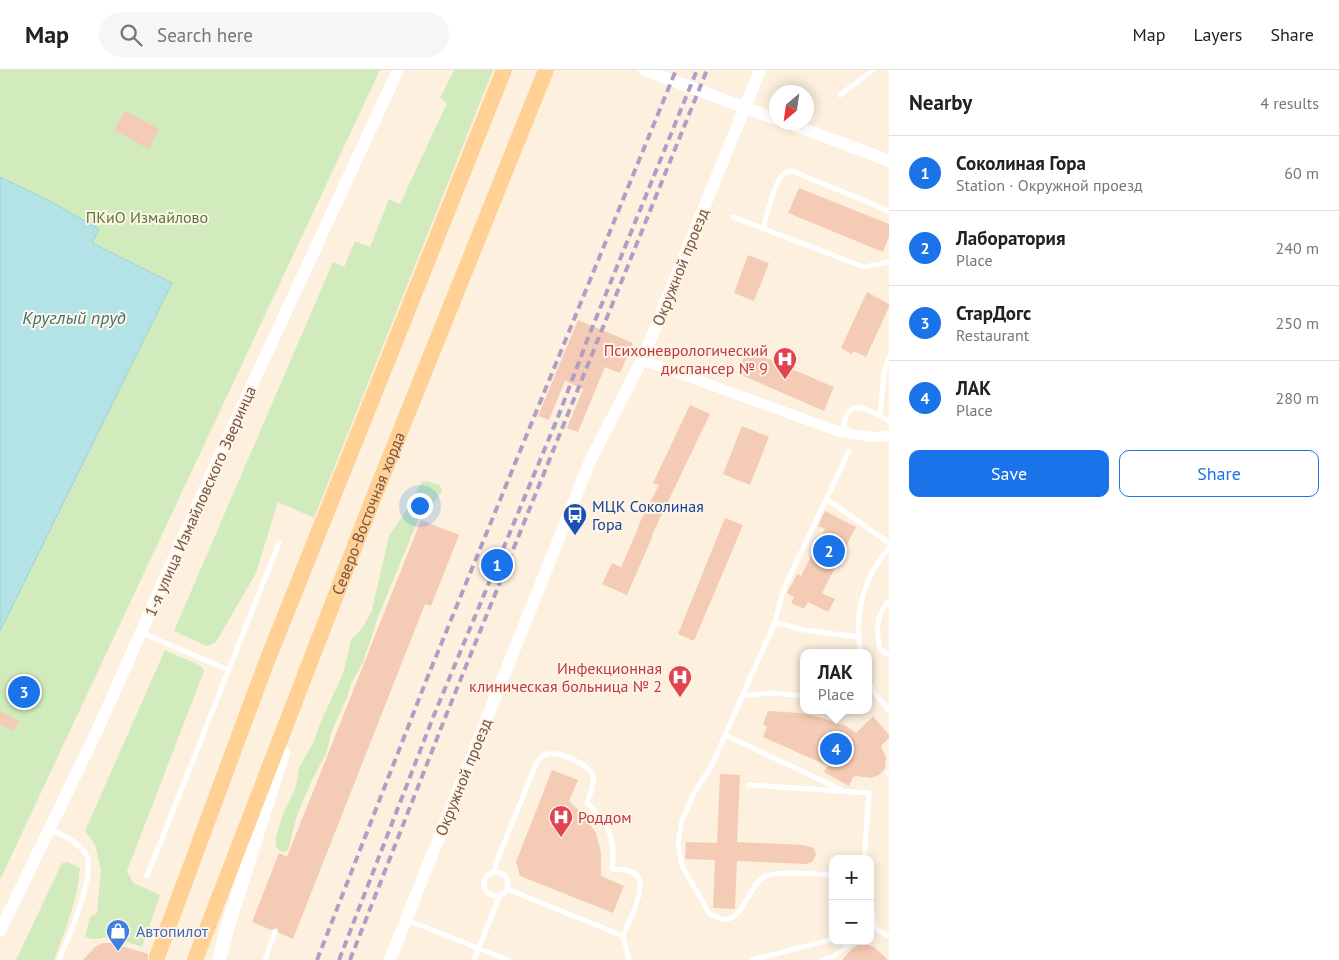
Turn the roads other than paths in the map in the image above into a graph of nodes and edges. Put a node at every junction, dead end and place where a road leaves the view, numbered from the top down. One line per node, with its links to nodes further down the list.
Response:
1 (398, 70): 29 (street, 1-я улица Измайловского Зверинца)
2 (504, 70): 60 (main road)
3 (546, 70): 30 (main road, Северо-Восточная хорда)
4 (644, 70): 8 (street)
5 (760, 70): 8 (street, Окружной проезд)
6 (873, 70): 7 (lane)
7 (840, 95)
8 (745, 107): 9 (street); 17 (street, Окружной проезд)
9 (769, 116)
10 (807, 130): 11 (street)
11 (889, 161)
12 (889, 211): 14 (lane)
13 (732, 217): 14 (lane)
14 (763, 228): 15 (lane)
15 (889, 262)
16 (889, 357): 18 (lane)
17 (642, 360): 20 (street); 50 (street, Окружной проезд)
18 (880, 416): 19 (lane); 20 (lane)
19 (889, 421)
20 (856, 436): 21 (street)
21 (889, 436)
22 (849, 451): 23 (lane)
23 (827, 499): 25 (lane); 28 (lane)
24 (278, 543): 34 (lane)
25 (889, 543)
26 (889, 548): 31 (lane)
27 (889, 600): 33 (lane)
28 (775, 622): 31 (lane); 37 (lane)
29 (141, 632): 34 (lane); 43 (street, 1-я улица Измайловского Зверинца)
30 (320, 634): 62 (main road, Северо-Восточная хорда); 63 (main road)
31 (859, 637): 32 (lane)
32 (860, 649)
33 (889, 655)
34 (228, 670): 47 (lane)
35 (872, 688): 36 (lane)
36 (874, 692): 39 (lane)
37 (743, 696): 38 (lane); 40 (lane)
38 (800, 696)
39 (889, 711)
40 (725, 735): 42 (lane); 46 (lane)
41 (749, 785): 42 (lane)
42 (845, 792): 44 (lane)
43 (50, 828): 53 (street, 1-я улица Измайловского Зверинца); 61 (lane)
44 (864, 855)
45 (496, 872): 48 (lane); 49 (lane); 55 (lane)
46 (829, 875)
47 (147, 876)
48 (506, 889): 49 (lane); 55 (lane)
49 (500, 895): 59 (lane)
50 (406, 920): 59 (lane); 65 (street, Окружной проезд)
51 (874, 921): 52 (lane)
52 (876, 929): 56 (lane)
53 (0, 931)
54 (275, 932): 64 (lane)
55 (622, 936): 68 (lane)
56 (889, 936)
57 (829, 940): 69 (lane)
58 (849, 945): 70 (lane)
59 (479, 948): 66 (lane); 67 (lane)
60 (157, 957)
61 (59, 960)
62 (195, 960)
63 (219, 960)
64 (265, 960)
65 (390, 960)
66 (474, 960)
67 (508, 960)
68 (629, 960)
69 (752, 960)
70 (822, 960)

